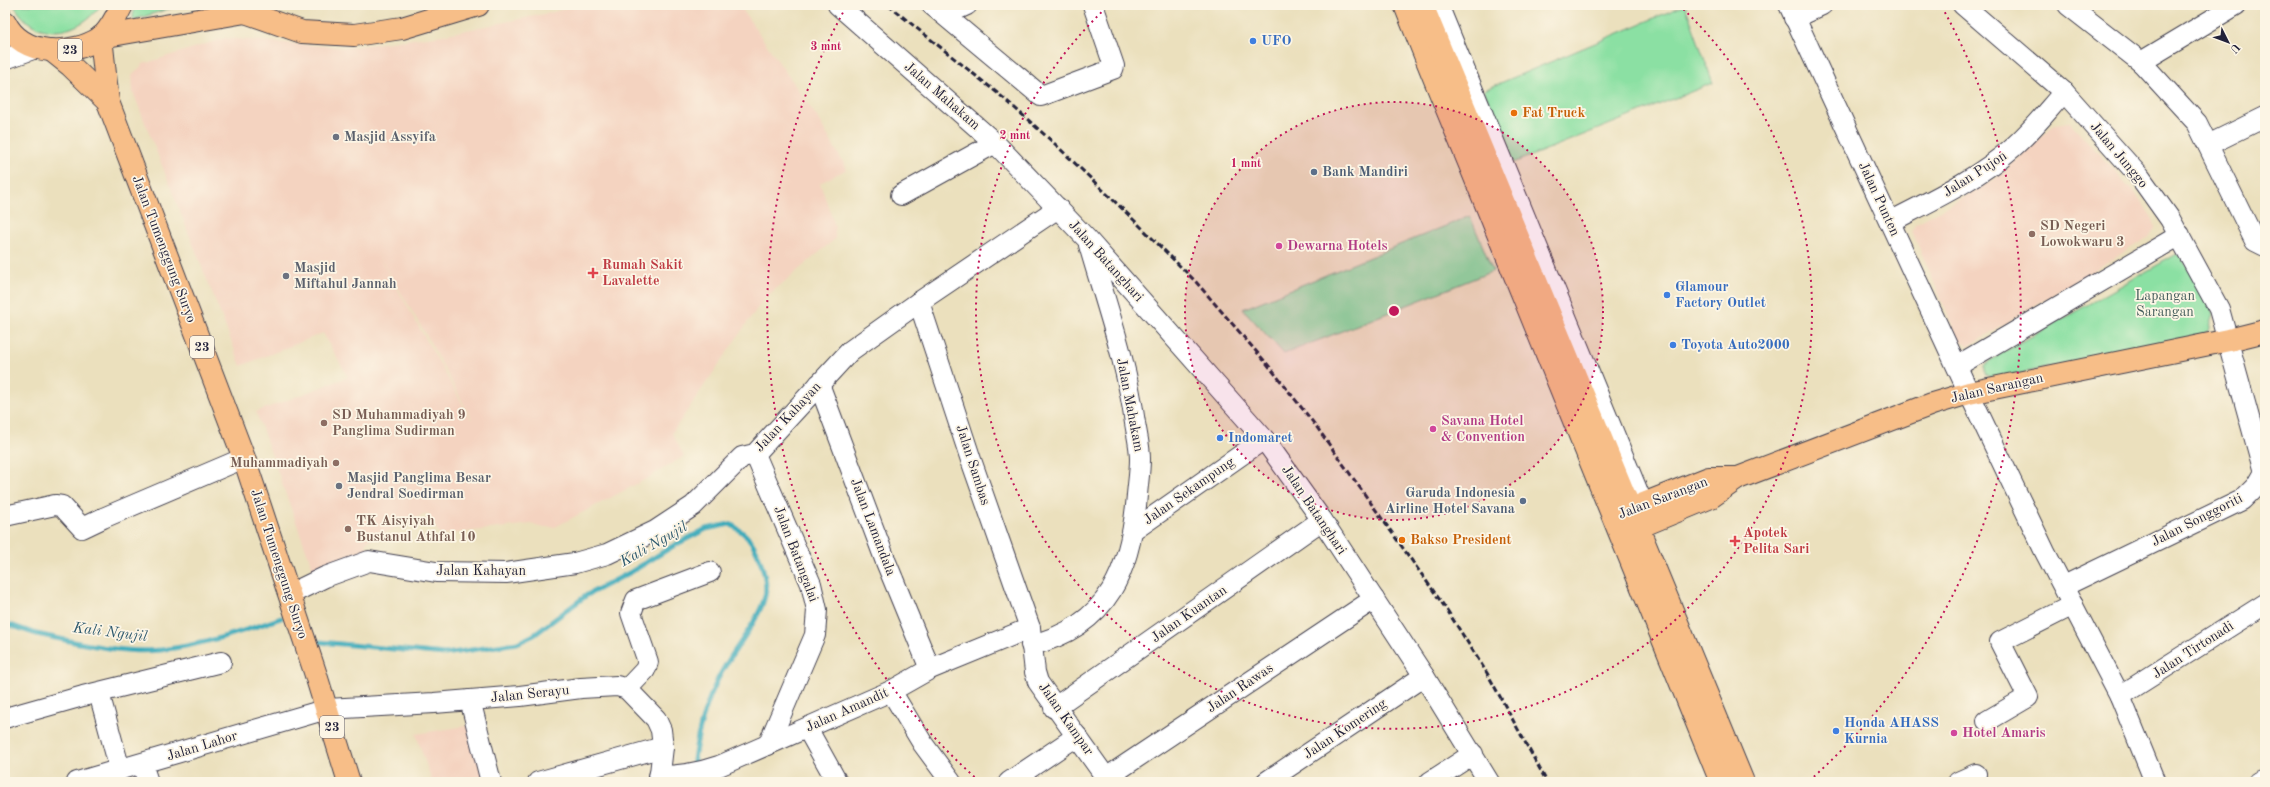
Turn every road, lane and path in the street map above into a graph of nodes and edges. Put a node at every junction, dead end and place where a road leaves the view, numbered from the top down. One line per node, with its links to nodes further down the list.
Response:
1 (122, 5): 17 (main road, 23)
2 (478, 5): 13 (main road)
3 (838, 5): 25 (street, Jalan Mahakam)
4 (967, 5): 14 (street)
5 (1093, 5): 14 (street)
6 (1405, 5): 33 (main road)
7 (1422, 5): 21 (main road)
8 (1438, 5): 21 (street)
9 (1822, 5): 15 (street)
10 (1963, 5): 22 (street, Jalan Junggo)
11 (2068, 5): 20 (street)
12 (2236, 5): 20 (street)
13 (240, 8): 17 (main road)
14 (939, 10)
15 (1792, 11): 29 (street, Jalan Punten)
16 (5, 22): 18 (main road, 23)
17 (101, 37): 18 (main road, 23); 23 (main road, Jalan Tumenggung Suryo / 23)
18 (43, 49): 19 (street); 23 (main road, Jalan Tumenggung Suryo / 23)
19 (5, 59)
20 (2141, 62): 26 (street)
21 (1454, 63): 33 (main road)
22 (2064, 92): 29 (street, Jalan Pujon); 30 (street, Jalan Junggo)
23 (108, 102): 42 (main road, Jalan Tumenggung Suryo / 23)
24 (2265, 117): 26 (street)
25 (995, 143): 27 (street); 28 (street, Jalan Mahakam)
26 (2208, 145): 32 (street)
27 (901, 195)
28 (1058, 208): 31 (street, Jalan Batanghari); 34 (street, Jalan Kahayan)
29 (1890, 222): 37 (street, Jalan Punten)
30 (2180, 235): 36 (street, Jalan Junggo); 37 (street)
31 (1087, 239): 40 (street, Jalan Batanghari); 46 (street, Jalan Mahakam)
32 (2265, 246)
33 (1538, 292): 45 (main road); 45 (street)
34 (919, 302): 38 (street, Jalan Kahayan); 53 (street, Jalan Sambas)
35 (2265, 331): 36 (main road, Jalan Sarangan)
36 (2229, 340): 39 (main road, Jalan Sarangan); 48 (street, Jalan Songgoriti)
37 (1957, 366): 39 (street, Jalan Punten)
38 (819, 384): 41 (street, Jalan Kahayan); 55 (street, Jalan Lamandala)
39 (1969, 393): 45 (main road, Jalan Sarangan); 48 (street)
40 (1264, 439): 44 (street, Jalan Batanghari); 46 (street, Jalan Sekampung)
41 (755, 454): 49 (street, Jalan Kahayan); 68 (street, Jalan Batangalai)
42 (244, 458): 43 (street); 49 (main road, Jalan Tumenggung Suryo / 23)
43 (5, 516)
44 (1322, 520): 50 (street, Jalan Batanghari); 62 (street, Jalan Kuantan)
45 (1632, 520): 87 (main road); 88 (main road)
46 (1134, 530): 53 (street, Jalan Mahakam)
47 (710, 572): 57 (street)
48 (2064, 586): 51 (street)
49 (290, 594): 63 (main road, Jalan Tumenggung Suryo / 23)
50 (1374, 599): 56 (street, Jalan Batanghari); 76 (street, Jalan Rawas)
51 (2073, 604): 60 (street); 65 (street)
52 (2265, 604): 60 (street, Jalan Tirtonadi)
53 (1031, 636): 55 (street, Jalan Amandit); 62 (street, Jalan Kampar)
54 (221, 662): 59 (street)
55 (930, 669): 58 (street, Jalan Amandit)
56 (1424, 676): 70 (street, Jalan Batanghari); 84 (street, Jalan Komering)
57 (627, 689): 61 (street, Jalan Serayu); 69 (street)
58 (891, 690): 66 (street, Jalan Amandit); 82 (street)
59 (99, 693): 64 (street); 71 (street)
60 (2120, 696): 90 (street)
61 (470, 700): 63 (street, Jalan Serayu); 79 (street)
62 (1054, 708): 67 (street, Jalan Kampar)
63 (327, 709): 72 (street, Jalan Lahor); 78 (main road, Jalan Tumenggung Suryo / 23)
64 (5, 718)
65 (1987, 721)
66 (807, 728): 68 (street, Jalan Amandit); 81 (street)
67 (1077, 736): 76 (street, Jalan Kampar); 83 (street)
68 (768, 745): 74 (street, Jalan Amandit)
69 (663, 747): 74 (street); 80 (street)
70 (1473, 754): 85 (street); 86 (street, Jalan Batanghari)
71 (120, 770): 72 (street, Jalan Lahor); 77 (street, Jalan Lahor)
72 (145, 773)
73 (1976, 774): 89 (street)
74 (659, 779)
75 (2265, 779): 91 (street)
76 (1108, 780)
77 (78, 782)
78 (349, 782)
79 (491, 782)
80 (538, 782)
81 (837, 782)
82 (951, 782)
83 (1009, 782)
84 (1266, 782)
85 (1430, 782)
86 (1489, 782)
87 (1721, 782)
88 (1743, 782)
89 (1958, 782)
90 (2155, 782)
91 (2258, 782)

